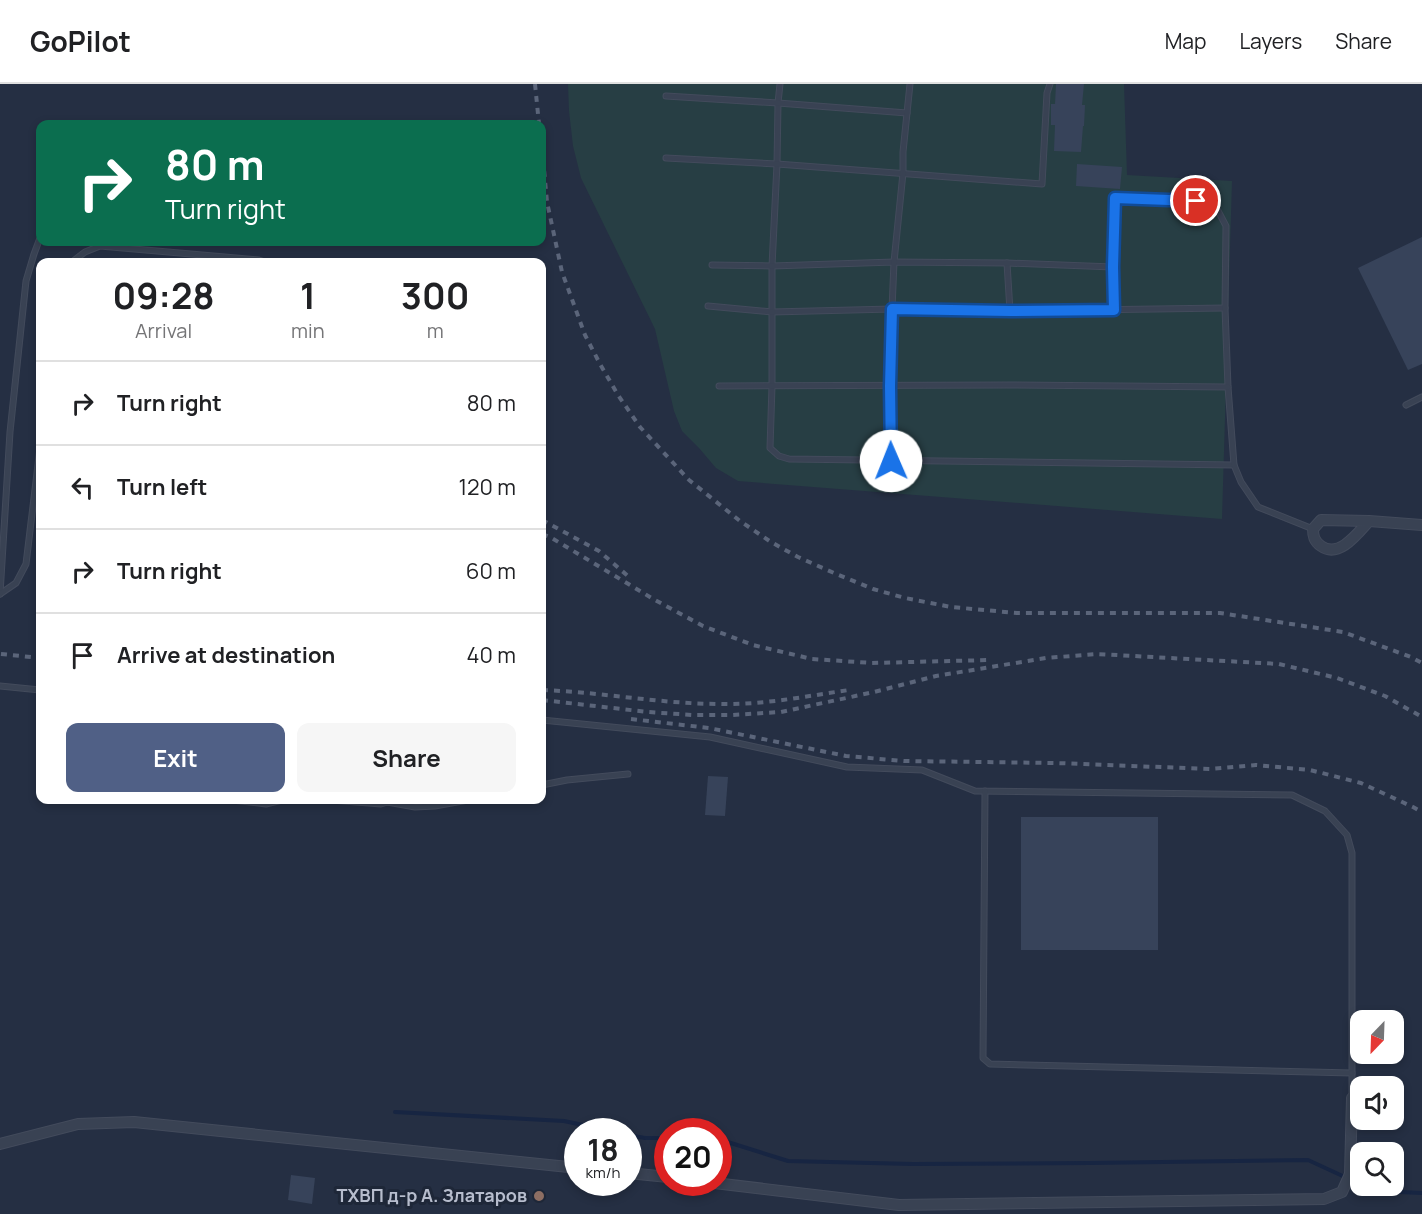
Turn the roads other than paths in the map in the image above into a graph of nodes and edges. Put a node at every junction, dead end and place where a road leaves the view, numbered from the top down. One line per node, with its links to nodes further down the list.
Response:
1 (780, 84): 5 (lane)
2 (910, 84): 6 (lane)
3 (1050, 84): 9 (lane)
4 (666, 96): 5 (lane)
5 (778, 103): 6 (lane); 8 (lane)
6 (907, 113): 9 (lane)
7 (666, 158): 8 (lane)
8 (777, 164): 9 (lane); 18 (lane)
9 (903, 173): 15 (lane)
10 (37, 246): 38 (lane)
11 (100, 246): 14 (lane)
12 (100, 246): 13 (lane)
13 (77, 258)
14 (236, 258)
15 (894, 261): 16 (lane); 18 (lane); 22 (lane)
16 (1007, 263): 19 (lane); 24 (lane)
17 (712, 265): 18 (lane)
18 (772, 266): 25 (lane)
19 (1113, 267): 21 (lane); 23 (lane)
20 (708, 306): 25 (lane)
21 (1225, 308): 23 (lane); 29 (lane)
22 (892, 309): 24 (lane); 25 (lane); 28 (lane)
23 (1114, 310): 24 (lane)
24 (1010, 311)
25 (772, 312): 27 (lane)
26 (719, 386): 27 (lane)
27 (772, 386): 28 (lane); 32 (lane)
28 (890, 386): 29 (lane); 32 (lane)
29 (1228, 387): 33 (lane)
30 (1422, 397): 31 (lane)
31 (1406, 405)
32 (891, 461): 33 (lane)
33 (1234, 465): 37 (lane)
34 (36, 481): 38 (lane)
35 (1369, 521): 36 (street); 37 (street); 37 (street)
36 (1422, 525)
37 (1313, 529)
38 (0, 594)
39 (0, 686): 40 (lane)
40 (36, 690)
41 (546, 720): 44 (lane)
42 (628, 774): 43 (lane)
43 (546, 784)
44 (985, 791): 47 (lane); 47 (lane)
45 (398, 804): 46 (lane)
46 (446, 804)
47 (1352, 1074)
48 (1351, 1130): 52 (street)
49 (0, 1143): 50 (street)
50 (564, 1167)
51 (732, 1186): 52 (street)
52 (899, 1209)

